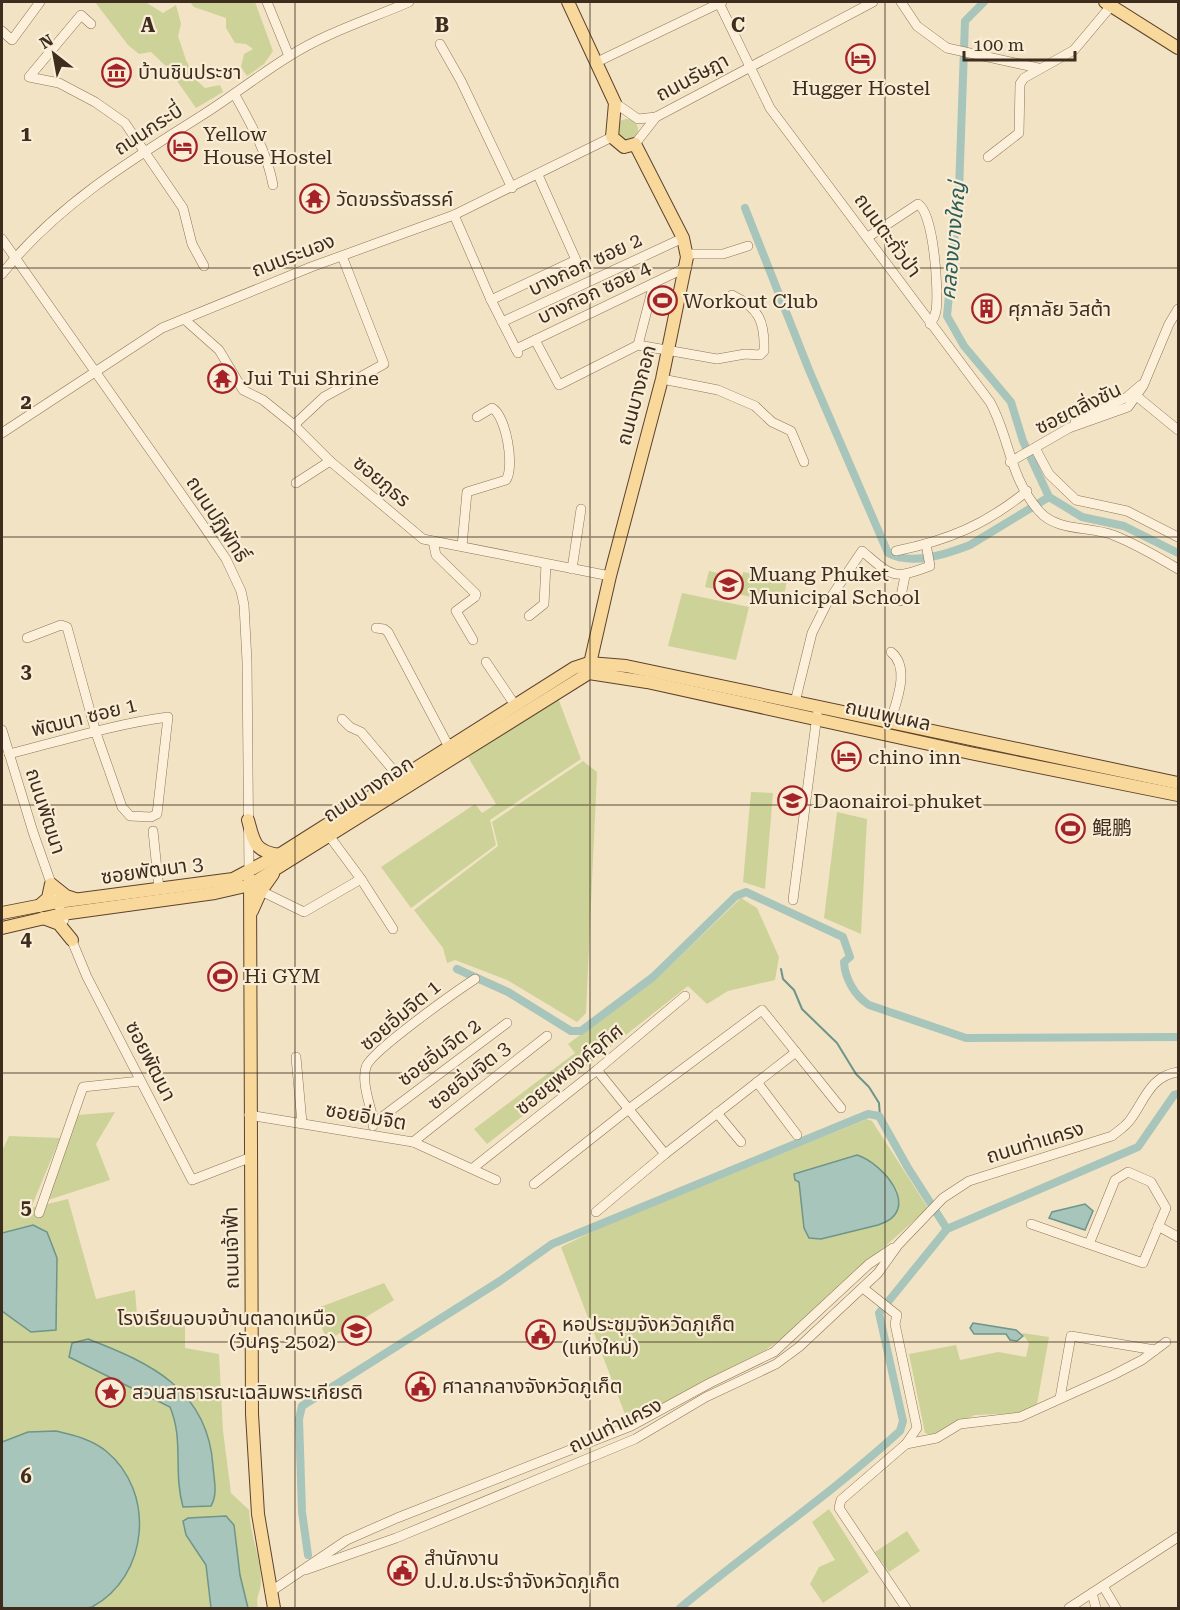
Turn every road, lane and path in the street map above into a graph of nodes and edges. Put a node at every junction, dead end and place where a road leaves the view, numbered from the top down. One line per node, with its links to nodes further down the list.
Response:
1 (40, 2): 11 (street)
2 (267, 2): 14 (street)
3 (409, 2): 14 (street, ถนนกระบี่)
4 (568, 2): 15 (main road)
5 (721, 2): 15 (street); 16 (street, ถนนตะกั่วป่า)
6 (873, 2): 9 (street, ถนนรัษฎา)
7 (901, 2): 17 (street)
8 (1112, 3): 12 (main road); 17 (street)
9 (862, 4): 16 (street, ถนนรัษฎา)
10 (92, 24): 23 (street)
11 (2, 31)
12 (1175, 41)
13 (440, 44): 27 (street)
14 (289, 56): 18 (street, ถนนกระบี่)
15 (597, 62): 19 (main road)
16 (748, 68): 20 (street, ถนนรัษฎา); 29 (street, ถนนตะกั่วป่า)
17 (1038, 68): 24 (street)
18 (235, 95): 23 (street, ถนนกระบี่); 26 (street)
19 (615, 103): 20 (street); 21 (main road)
20 (656, 117): 22 (street)
21 (612, 137): 22 (main road); 25 (street, ถนนระนอง)
22 (635, 144): 31 (main road, ถนนบางกอก)
23 (145, 151): 35 (street, ถนนกระบี่); 36 (street)
24 (988, 157)
25 (538, 175): 27 (street, ถนนระนอง); 41 (street)
26 (273, 185)
27 (512, 188): 28 (street, ถนนระนอง)
28 (454, 215): 34 (street, ถนนระนอง); 41 (street)
29 (868, 237): 45 (street, ถนนตะกั่วป่า); 45 (street)
30 (2, 238): 35 (street, ถนนปฏิพัทธิ์)
31 (683, 238): 33 (main road, ถนนบางกอก); 44 (street, บางกอก ซอย 2)
32 (748, 246): 33 (street)
33 (687, 254): 37 (main road, ถนนบางกอก)
34 (342, 256): 43 (street, ถนนระนอง); 53 (street)
35 (15, 258): 38 (street, ถนนกระบี่); 49 (street, ถนนปฏิพัทธิ์)
36 (204, 266)
37 (687, 267): 39 (street, บางกอก ซอย 4); 48 (main road, ถนนบางกอก)
38 (2, 274)
39 (654, 283): 46 (street, บางกอก ซอย 4); 47 (street)
40 (732, 295): 48 (street)
41 (491, 300): 44 (street)
42 (1179, 309): 51 (street, ซอยตลิ่งชัน)
43 (184, 319): 49 (street, ถนนระนอง); 53 (street, ซอยภูธร)
44 (502, 322): 46 (street, บางกอก ซอย 4)
45 (930, 324): 59 (street, ถนนตะกั่วป่า)
46 (535, 340): 47 (street)
47 (638, 345): 48 (street)
48 (669, 352): 50 (main road, ถนนบางกอก)
49 (95, 370): 55 (street, ถนนระนอง); 93 (street, ถนนปฏิพัทธิ์)
50 (662, 379): 58 (street); 71 (main road, ถนนบางกอก)
51 (1135, 395): 54 (street); 56 (street, ซอยตลิ่งชัน)
52 (477, 417): 65 (street)
53 (294, 425): 57 (street, ซอยภูธร)
54 (1179, 430)
55 (2, 433)
56 (1035, 448): 59 (street, ซอยตลิ่งชัน); 63 (street)
57 (330, 461): 60 (street); 64 (street, ซอยภูธร)
58 (804, 462)
59 (1010, 462): 61 (street, ถนนตะกั่วป่า)
60 (296, 483)
61 (1027, 491): 66 (street); 70 (street, ถนนตะกั่วป่า)
62 (581, 509): 69 (street)
63 (1179, 537)
64 (433, 541): 65 (street, ซอยภูธร); 77 (street)
65 (462, 546): 68 (street, ซอยภูธร)
66 (927, 547): 67 (street); 72 (street)
67 (896, 551)
68 (546, 564): 69 (street, ซอยภูธร); 74 (street)
69 (572, 569): 71 (street, ซอยภูธร)
70 (1179, 569)
71 (610, 576): 80 (main road, ถนนบางกอก)
72 (904, 576): 73 (street); 81 (street)
73 (900, 602)
74 (529, 616)
75 (376, 628): 88 (street)
76 (27, 638): 87 (street)
77 (473, 640)
78 (891, 652): 85 (street)
79 (486, 662): 82 (street)
80 (589, 668): 81 (main road, ถนนพูนผล); 82 (main road, ถนนบางกอก); 83 (main road, ถนนพูนผล); 95 (main road, ถนนบางกอก)
81 (795, 702): 83 (main road, ถนนพูนผล)
82 (515, 705): 88 (main road, ถนนบางกอก)
83 (817, 714): 85 (main road, ถนนพูนผล); 92 (main road, ถนนพูนผล); 102 (street)
84 (342, 719): 90 (street)
85 (891, 723): 91 (main road, ถนนพูนผล)
86 (2, 730): 89 (street, ถนนพัฒนา)
87 (96, 733): 87 (street, พัฒนา ซอย 1); 89 (street, พัฒนา ซอย 1)
88 (449, 747): 90 (main road, ถนนบางกอก)
89 (9, 754): 99 (street, ถนนพัฒนา)
90 (400, 778): 96 (main road, ถนนบางกอก)
91 (1179, 783)
92 (1179, 795)
93 (248, 820): 96 (main road); 97 (street, ถนนปฏิพัทธิ์)
94 (153, 831): 101 (street)
95 (330, 837): 98 (street); 100 (main road, ถนนบางกอก)
96 (279, 855): 97 (main road, ถนนบางกอก)
97 (249, 872): 100 (main road); 101 (main road, ซอยพัฒนา 3)
98 (361, 879): 100 (street); 109 (street)
99 (51, 884): 103 (street, ถนนพัฒนา); 104 (main road); 105 (main road)
100 (255, 888): 104 (main road, ซอยพัฒนา 3); 124 (main road, ถนนเจ้าฟ้า)
101 (159, 889): 104 (main road, ซอยพัฒนา 3)
102 (793, 900)
103 (58, 902): 104 (main road, ซอยพัฒนา 3); 105 (main road, ซอยพัฒนา 3); 107 (street, ซอยพัฒนา)
104 (80, 906): 107 (main road, ซอยพัฒนา 3); 110 (main road)
105 (40, 912): 106 (main road); 107 (main road, ซอยพัฒนา 3); 108 (main road); 110 (main road)
106 (2, 913)
107 (62, 914): 110 (street, ซอยพัฒนา)
108 (2, 928)
109 (393, 929)
110 (72, 940): 119 (street, ซอยพัฒนา)
111 (475, 979): 126 (street, ซอยอิ่มจิต 1)
112 (686, 996): 117 (street, ซอยยุพยงค์อุทิศ)
113 (507, 1023): 126 (street, ซอยอิ่มจิต 2)
114 (547, 1036): 129 (street, ซอยอิ่มจิต 3)
115 (796, 1052): 120 (street); 121 (street); 122 (street)
116 (296, 1057): 125 (street)
117 (597, 1070): 121 (street); 133 (street, ซอยยุพยงค์อุทิศ)
118 (1179, 1072): 142 (street, ถนนท่าแครง)
119 (140, 1081): 132 (street, ซอยพัฒนา); 137 (street)
120 (756, 1082): 123 (street); 128 (street)
121 (630, 1108): 131 (street); 135 (street)
122 (841, 1108)
123 (717, 1113): 130 (street); 131 (street)
124 (249, 1115): 125 (street, ซอยอิ่มจิต); 132 (main road, ถนนเจ้าฟ้า)
125 (302, 1123): 127 (street, ซอยอิ่มจิต)
126 (374, 1123): 127 (street)
127 (370, 1134): 129 (street, ซอยอิ่มจิต)
128 (797, 1135)
129 (413, 1142): 133 (street, ซอยอิ่มจิต)
130 (741, 1142)
131 (664, 1154): 136 (street)
132 (249, 1158): 153 (main road, ถนนเจ้าฟ้า)
133 (473, 1168): 134 (street, ซอยอิ่มจิต)
134 (496, 1180)
135 (534, 1184)
136 (596, 1212)
137 (39, 1213)
138 (1031, 1224): 141 (street)
139 (1158, 1226): 140 (street); 141 (street); 141 (street)
140 (1179, 1237)
141 (1089, 1244)
142 (898, 1245): 143 (street, ถนนท่าแครง); 147 (street, ถนนท่าแครง)
143 (863, 1288): 148 (street, ถนนท่าแครง); 149 (street)
144 (1166, 1342): 145 (street)
145 (1155, 1350): 146 (street); 146 (street)
146 (1060, 1398): 149 (street)
147 (666, 1407): 148 (street); 151 (street, ถนนท่าแครง)
148 (672, 1418): 151 (street, ถนนท่าแครง)
149 (906, 1444): 156 (street)
150 (1179, 1537): 152 (street)
151 (305, 1570): 153 (street, ถนนท่าแครง)
152 (1103, 1586): 154 (street); 159 (street)
153 (270, 1592): 155 (main road, ถนนเจ้าฟ้า)
154 (1092, 1593): 157 (street); 158 (street)
155 (274, 1608)
156 (906, 1608)
157 (1069, 1608)
158 (1096, 1608)
159 (1116, 1608)

